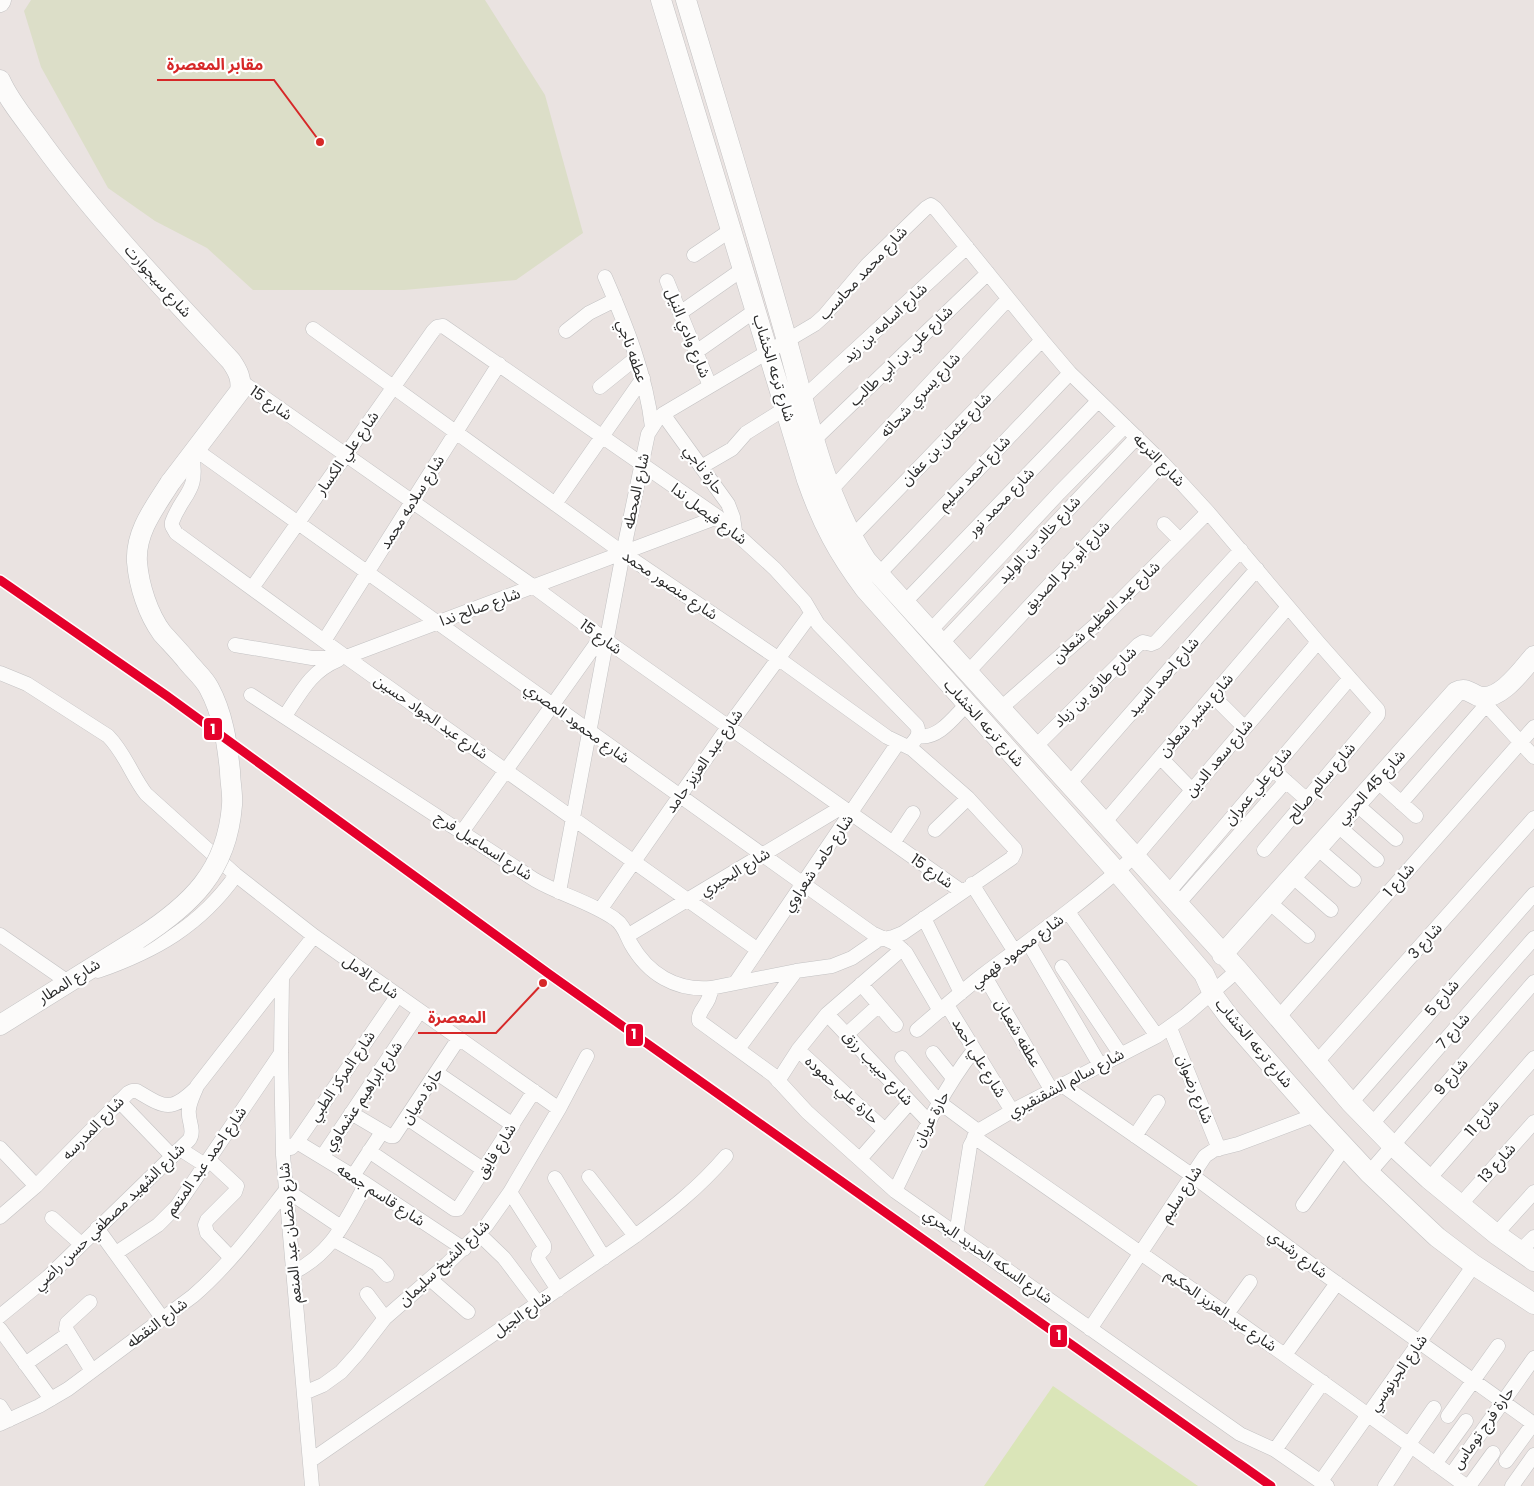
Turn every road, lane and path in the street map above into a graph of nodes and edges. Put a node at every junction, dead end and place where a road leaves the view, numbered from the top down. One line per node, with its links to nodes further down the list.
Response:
1 (661, 0): 4 (street, شارع ترعه الخشاب)
2 (686, 0): 3 (street, شارع ترعه الخشاب)
3 (701, 50): 4 (street); 21 (street, شارع ترعه الخشاب)
4 (678, 57): 7 (street, شارع ترعه الخشاب)
5 (0, 80): 29 (street, شارع سيجوارت)
6 (936, 208): 8 (street, شارع الترعه); 21 (street, شارع محمد محاسب)
7 (731, 230): 9 (street); 10 (street, شارع ترعه الخشاب)
8 (967, 247): 11 (street, شارع الترعه); 34 (street, شارع اسامه بن زيد)
9 (694, 255)
10 (743, 268): 16 (street, شارع ترعه الخشاب); 17 (street)
11 (988, 273): 14 (street, شارع الترعه); 41 (street, شارع علي بن ابي طالب)
12 (605, 277): 15 (street, عطفه ناجي)
13 (667, 280): 17 (street, شارع وادي النيل)
14 (1008, 299): 22 (street, شارع الترعه); 47 (street, شارع يسري شحاته)
15 (615, 300): 20 (street); 25 (street, عطفه ناجي)
16 (756, 310): 23 (street, شارع ترعه الخشاب); 24 (street)
17 (680, 313): 24 (street, شارع وادي النيل)
18 (446, 327): 26 (street, شارع فيصل ندا); 30 (street, شارع علي الكسار)
19 (313, 329): 30 (street, شارع منصور محمد)
20 (566, 331)
21 (787, 340): 23 (street, شارع المحطه); 34 (street, شارع ترعه الخشاب)
22 (1042, 340): 27 (street, شارع الترعه); 55 (street, شارع عثمان بن عفان)
23 (769, 351): 31 (street, شارع المحطه); 34 (street, شارع ترعه الخشاب)
24 (696, 352): 31 (street, شارع وادي النيل)
25 (636, 358): 28 (street, عطفه ناجي); 32 (street)
26 (499, 364): 38 (street, شارع سلامه محمد); 39 (street, شارع فيصل ندا)
27 (1070, 373): 33 (street, شارع الترعه); 61 (street, شارع احمد سليم)
28 (642, 378): 37 (street, عطفه ناجي); 39 (street)
29 (242, 382): 42 (street); 43 (street, شارع 15)
30 (394, 386): 38 (street, شارع منصور محمد); 43 (street, شارع علي الكسار)
31 (710, 386): 35 (street, شارع المحطه)
32 (600, 387)
33 (1098, 402): 36 (street, شارع الترعه); 64 (street, شارع محمد نور)
34 (794, 403): 41 (street, شارع ترعه الخشاب); 46 (street); 82 (street, شارع ترعه الخشاب)
35 (663, 414): 37 (street, شارع المحطه); 46 (street, حارة ناجي)
36 (1125, 426): 40 (street, شارع الترعه); 68 (street)
37 (652, 427): 45 (street, شارع المحطه)
38 (457, 431): 48 (street, شارع سلامه محمد); 49 (street, شارع منصور محمد)
39 (602, 436): 45 (street, شارع فيصل ندا); 49 (street)
40 (1137, 437): 44 (street, شارع الترعه); 68 (street, شارع خالد بن الوليد)
41 (814, 440): 47 (street, شارع ترعه الخشاب)
42 (194, 452): 52 (street, شارع محمود المصري); 63 (street, شارع عبد الجواد حسين); 156 (street, شارع المطار, bridge)
43 (345, 455): 48 (street, شارع 15); 52 (street, شارع علي الكسار)
44 (1163, 462): 50 (street, شارع الترعه); 76 (street, شارع أبو بكر الصديق)
45 (642, 464): 51 (street, شارع فيصل ندا); 58 (street, شارع المحطه)
46 (701, 467): 54 (street, حارة ناجي)
47 (831, 490): 55 (street, شارع ترعه الخشاب)
48 (412, 502): 60 (street, شارع سلامه محمد); 62 (street, شارع 15)
49 (555, 504): 58 (street, شارع منصور محمد)
50 (1208, 512): 56 (street, شارع عبد العظيم شعلان); 57 (street, شارع الترعه)
51 (718, 517): 54 (street, شارع فيصل ندا); 58 (street, شارع صالح ندا)
52 (298, 523): 60 (street, شارع محمود المصري); 63 (street, شارع علي الكسار)
53 (1164, 524): 56 (street)
54 (735, 531): 66 (street, شارع فيصل ندا)
55 (851, 538): 61 (street, شارع ترعه الخشاب)
56 (1180, 540): 84 (street, شارع عبد العظيم شعلان)
57 (1241, 550): 59 (street, شارع الترعه); 93 (street, شارع طارق بن زياد)
58 (623, 553): 62 (street, شارع صالح ندا); 69 (street, شارع المحطه); 75 (street, شارع منصور محمد)
59 (1257, 569): 65 (street, شارع الترعه); 100 (street, شارع احمد السيد)
60 (367, 573): 67 (street, شارع محمود المصري); 70 (street, شارع سلامه محمد)
61 (878, 575): 64 (street, شارع ترعه الخشاب)
62 (534, 587): 67 (street, شارع صالح ندا); 69 (street, شارع 15)
63 (252, 588): 70 (street, شارع عبد الجواد حسين)
64 (904, 602): 68 (street, شارع ترعه الخشاب)
65 (1288, 606): 71 (street, شارع الترعه); 80 (street, شارع بشير شعلان)
66 (811, 614): 75 (street, شارع عبد العزيز حامد); 91 (street, شارع فيصل ندا)
67 (438, 623): 74 (street, شارع صالح ندا); 83 (street, شارع محمود المصري)
68 (936, 637): 76 (street, شارع ترعه الخشاب)
69 (604, 639): 83 (street); 87 (street, شارع 15); 90 (street, شارع المحطه)
70 (324, 641): 74 (street, شارع عبد الجواد حسين)
71 (1318, 642): 78 (street, شارع الترعه); 89 (street, شارع سعد الدين)
72 (235, 645): 74 (street, شارع صالح ندا)
73 (1534, 656): 81 (street, شارع 45 الحربي)
74 (346, 657): 86 (street); 97 (street, شارع عبد الجواد حسين)
75 (778, 659): 87 (street, شارع عبد العزيز حامد); 91 (street, شارع منصور محمد)
76 (968, 672): 84 (street, شارع ترعه الخشاب)
77 (0, 673): 126 (street, شارع الامل)
78 (1350, 678): 85 (street, شارع الترعه); 96 (street, شارع علي عمران)
79 (251, 695): 86 (street, شارع اسماعيل فرج)
80 (1213, 696): 89 (street); 94 (street, شارع بشير شعلان)
81 (1482, 700): 92 (street); 99 (street, شارع 45 الحربي); 105 (street)
82 (967, 704): 91 (street); 125 (street, شارع ترعه الخشاب)
83 (553, 705): 90 (street, شارع محمود المصري); 97 (street)
84 (1001, 708): 93 (street, شارع ترعه الخشاب)
85 (1378, 715): 104 (street, شارع سالم صالح)
86 (285, 716): 115 (street, شارع اسماعيل فرج)
87 (728, 726): 102 (street, شارع عبد العزيز حامد); 107 (street, شارع 15)
88 (1534, 727): 92 (street, شارع 1)
89 (1245, 728): 101 (street, شارع سعد الدين)
90 (589, 732): 102 (street, شارع محمود المصري); 110 (street, شارع المحطه)
91 (908, 742): 103 (street, شارع منصور محمد); 107 (street, شارع حامد شعراوي)
92 (1520, 742): 95 (street); 168 (street, شارع 1)
93 (1035, 747): 100 (street, شارع ترعه الخشاب)
94 (1160, 757): 101 (street); 112 (street, شارع بشير شعلان)
95 (1534, 757)
96 (1272, 769): 98 (street); 133 (street, شارع علي عمران)
97 (506, 770): 110 (street, شارع عبد الجواد حسين); 115 (street)
98 (1286, 781): 104 (street); 133 (street, شارع سالم صالح)
99 (1377, 781): 105 (street); 106 (street, شارع 45 الحربي)
100 (1069, 784): 112 (street, شارع ترعه الخشاب)
101 (1192, 790): 122 (street, شارع سعد الدين)
102 (680, 796): 121 (street, شارع محمود المصري); 124 (street, شارع عبد العزيز حامد)
103 (968, 798): 114 (street); 120 (street, شارع منصور محمد)
104 (1307, 800): 119 (street, شارع سالم صالح)
105 (1402, 803): 109 (street)
106 (1356, 804): 113 (street, شارع 45 الحربي); 116 (street)
107 (847, 810): 117 (street, شارع 15); 121 (street, شارع البحيري); 129 (street, شارع حامد شعراوي)
108 (913, 813): 117 (street)
109 (1416, 816)
110 (572, 817): 124 (street, شارع عبد الجواد حسين); 131 (street, شارع المحطه)
111 (1534, 818): 185 (street, شارع 3)
112 (1104, 823): 122 (street, شارع ترعه الخشاب)
113 (1337, 825): 118 (street, شارع 45 الحربي); 123 (street)
114 (936, 830)
115 (462, 832): 131 (street, شارع اسماعيل فرج)
116 (1396, 839)
117 (893, 843): 130 (street, شارع 15)
118 (1318, 848): 127 (street, شارع 45 الحربي); 128 (street)
119 (1264, 850)
120 (1015, 852): 130 (street, شارع اسماعيل فرج)
121 (762, 855): 129 (street, شارع محمود المصري); 134 (street, شارع البحيري)
122 (1134, 857): 125 (street, شارع سعد الدين); 133 (street, شارع ترعه الخشاب)
123 (1377, 860)
124 (634, 861): 134 (street, شارع عبد الجواد حسين); 136 (street, شارع عبد العزيز حامد)
125 (1117, 872): 138 (street, شارع محمود فهمي); 162 (street, شارع ترعه الخشاب)
126 (236, 875): 141 (street, شارع الامل); 156 (street)
127 (1292, 876): 135 (street, شارع 45 الحربي); 137 (street)
128 (1354, 880)
129 (804, 884): 145 (street, شارع محمود المصري); 148 (street, شارع حامد شعراوي)
130 (967, 888): 139 (street, شارع اسماعيل فرج); 149 (street)
131 (559, 892): 136 (street, شارع اسماعيل فرج)
132 (1534, 894): 197 (street, شارع 5)
133 (1172, 899): 150 (street, شارع ترعه الخشاب)
134 (688, 900): 142 (street, شارع البحيري); 148 (street, شارع عبد الجواد حسين)
135 (1270, 902): 143 (street); 150 (street, شارع 45 الحربي)
136 (600, 910): 142 (street, شارع اسماعيل فرج)
137 (1331, 910)
138 (1068, 912): 146 (street, شارع محمود فهمي); 174 (street)
139 (924, 918): 145 (street, شارع اسماعيل فرج); 161 (street)
140 (0, 935): 156 (street)
141 (314, 936): 155 (street, شارع الشهيد مصطفي حسن راضي); 163 (street, شارع الامل)
142 (627, 936): 160 (street, شارع اسماعيل فرج)
143 (1308, 936)
144 (1534, 938): 206 (street, شارع 7)
145 (883, 939): 147 (street, شارع محمود المصري); 153 (street, شارع اسماعيل فرج)
146 (1028, 942): 149 (street, شارع محمود فهمي); 186 (street)
147 (902, 949): 159 (street); 165 (street, شارع محمود المصري)
148 (758, 950): 157 (street, شارع حامد شعراوي)
149 (1015, 952): 154 (street, شارع محمود فهمي)
150 (1222, 955): 152 (street, شارع ترعه الخشاب)
151 (1062, 967): 181 (street)
152 (1238, 970): 162 (street, شارع سالم الشقنقيري); 168 (street, شارع ترعه الخشاب)
153 (796, 971): 157 (street, شارع اسماعيل فرج); 176 (street)
154 (984, 975): 161 (street, شارع محمود فهمي); 191 (street, عطفه شعبان)
155 (282, 979): 179 (street, شارع رمضان عبد المنعم); 190 (street, شارع الشهيد مصطفي حسن راضي)
156 (68, 982): 169 (street, شارع المطار)
157 (736, 982): 160 (street, شارع اسماعيل فرج)
158 (1534, 982): 212 (street, شارع 9)
159 (861, 984): 164 (street); 167 (street)
160 (711, 988): 176 (street, شارع السكه الحديد البحري)
161 (961, 993): 165 (street, شارع محمود فهمي)
162 (1213, 993): 171 (street, شارع سالم الشقنقيري); 201 (street, شارع ترعه الخشاب)
163 (398, 995): 166 (street, شارع الامل); 211 (street, شارع المركز الطبي)
164 (879, 1005): 170 (street); 173 (street)
165 (943, 1008): 172 (street, شارع محمود فهمي); 178 (street, شارع علي احمد)
166 (420, 1011): 175 (street, شارع الامل); 200 (street, شارع ابراهيم عشماوي)
167 (827, 1014): 173 (street, شارع حبيب رزق); 177 (street)
168 (1278, 1018): 185 (street, شارع ترعه الخشاب)
169 (0, 1025)
170 (896, 1025)
171 (1170, 1028): 174 (street, شارع سالم الشقنقيري); 215 (street, شارع رضوان)
172 (917, 1030)
173 (846, 1035): 194 (street, شارع حبيب رزق)
174 (1157, 1036): 181 (street, شارع سالم الشقنقيري)
175 (459, 1038): 187 (street, حارة دميان); 192 (street, شارع الامل)
176 (738, 1049): 189 (street, شارع السكه الحديد البحري)
177 (798, 1050): 189 (street); 207 (street, حارة علي حموده)
178 (974, 1050): 188 (street, حارة عريان); 199 (street, شارع علي احمد)
179 (281, 1053): 218 (street, شارع رمضان عبد المنعم); 222 (street, شارع احمد عبد المنعم)
180 (933, 1053): 188 (street)
181 (1120, 1055): 186 (street, شارع سالم الشقنقيري)
182 (587, 1056): 198 (street, شارع الشيخ سليمان)
183 (902, 1058): 195 (street, شارع عبد العزيز الحكيم)
184 (1534, 1058): 229 (street, شارع 11)
185 (1316, 1063): 197 (street, شارع ترعه الخشاب)
186 (1100, 1066): 191 (street, شارع سالم الشقنقيري)
187 (437, 1073): 202 (street, حارة دميان); 205 (street)
188 (953, 1078): 195 (street, حارة عريان)
189 (778, 1081): 221 (street, شارع السكه الحديد البحري)
190 (198, 1086): 193 (street, شارع المدرسه); 217 (street, شارع الشهيد مصطفي حسن راضي)
191 (1057, 1088): 199 (street, شارع سالم الشقنقيري); 210 (street, شارع رشدي)
192 (534, 1091): 198 (street, شارع الامل); 205 (street, شارع فايق)
193 (119, 1101): 217 (street); 231 (street, شارع المدرسه)
194 (910, 1102): 203 (street, شارع حبيب رزق); 207 (street)
195 (939, 1102): 203 (street, حارة عريان); 209 (street, شارع عبد العزيز الحكيم)
196 (1158, 1102): 210 (street)
197 (1351, 1102): 206 (street, شارع ترعه الخشاب)
198 (559, 1109): 234 (street, شارع الشيخ سليمان)
199 (1012, 1111): 209 (street, شارع سالم الشقنقيري)
200 (351, 1113): 208 (street, حارة دميان); 220 (street, شارع ابراهيم عشماوي)
201 (1314, 1115): 213 (street, شارع ترعه الخشاب); 215 (street, شارع سليم)
202 (408, 1118): 208 (street, حارة دميان); 223 (street)
203 (929, 1122): 233 (street, حارة عريان)
204 (1534, 1122): 237 (street, شارع 13)
205 (513, 1124): 223 (street, شارع فايق)
206 (1372, 1124): 212 (street, شارع ترعه الخشاب)
207 (885, 1130): 221 (street)
208 (382, 1132): 216 (street)
209 (976, 1134): 244 (street); 251 (street, شارع عبد العزيز الحكيم)
210 (1135, 1136): 226 (street, شارع رشدي)
211 (297, 1142): 218 (street, شارع المركز الطبي); 220 (street, شارع قاسم جمعه)
212 (1392, 1145): 224 (street, شارع 9); 229 (street, شارع ترعه الخشاب)
213 (1345, 1147): 224 (street, شارع ترعه الخشاب); 236 (street)
214 (0, 1148): 231 (street)
215 (1219, 1149): 226 (street, شارع سليم)
216 (369, 1151): 223 (street, شارع فايق); 225 (street)
217 (176, 1153): 222 (street); 241 (street, شارع الشهيد مصطفي حسن راضي)
218 (283, 1154): 232 (street, شارع رمضان عبد المنعم)
219 (726, 1156): 245 (street, شارع الجبل)
220 (322, 1157): 225 (street, شارع قاسم جمعه)
221 (860, 1159): 233 (street, شارع السكه الحديد البحري)
222 (207, 1162): 250 (street, شارع احمد عبد المنعم); 253 (street)
223 (484, 1170)
224 (1369, 1173): 255 (street, شارع ترعه الخشاب)
225 (353, 1176): 230 (street, شارع قاسم جمعه)
226 (1193, 1176): 251 (street, شارع سليم); 260 (street, شارع رشدي)
227 (589, 1177): 245 (street)
228 (555, 1178): 254 (street)
229 (1429, 1179): 237 (street, شارع ترعه الخشاب)
230 (366, 1184): 240 (street); 249 (street, شارع قاسم جمعه)
231 (36, 1186): 238 (street, شارع المدرسه)
232 (286, 1190): 240 (street); 253 (street, شارع النقطه); 256 (street, شارع رمضان عبد المنعم)
233 (895, 1191): 244 (street, شارع السكه الحديد البحري)
234 (510, 1192): 242 (street, شارع الشيخ سليمان); 261 (street)
235 (1534, 1192): 243 (street)
236 (1302, 1205)
237 (1460, 1205): 243 (street, شارع ترعه الخشاب)
238 (0, 1217)
239 (52, 1218): 248 (street)
240 (341, 1227): 247 (street)
241 (97, 1228): 248 (street, شارع الشهيد مصطفي حسن راضي); 250 (street)
242 (479, 1234): 249 (street, شارع الشيخ سليمان); 264 (street)
243 (1496, 1234): 252 (street, شارع ترعه الخشاب)
244 (956, 1235): 271 (street, شارع السكه الحديد البحري)
245 (635, 1236): 254 (street, شارع الجبل)
246 (1534, 1237): 252 (street)
247 (334, 1240): 256 (street); 257 (street)
248 (81, 1244): 268 (street, شارع الشهيد مصطفي حسن راضي)
249 (464, 1249): 258 (street, شارع الشيخ سليمان)
250 (116, 1253): 270 (street)
251 (1142, 1253): 267 (street, شارع عبد العزيز الحكيم); 271 (street, شارع سليم)
252 (1527, 1256)
253 (231, 1258): 270 (street, شارع النقطه)
254 (604, 1258): 261 (street, شارع الجبل)
255 (1474, 1265): 265 (street, شارع ترعه الخشاب); 274 (street, شارع الجرنوسي)
256 (294, 1272): 282 (street, شارع رمضان عبد المنعم)
257 (387, 1275)
258 (430, 1279): 266 (street); 269 (street, شارع الشيخ سليمان)
259 (1250, 1282): 267 (street)
260 (1338, 1283): 274 (street, شارع رشدي); 276 (street)
261 (558, 1290): 264 (street, شارع الجبل)
262 (367, 1294): 269 (street)
263 (90, 1302): 273 (street)
264 (538, 1304): 296 (street, شارع الجبل)
265 (1534, 1304)
266 (468, 1312)
267 (1227, 1314): 276 (street, شارع عبد العزيز الحكيم)
268 (0, 1316)
269 (385, 1318): 282 (street, شارع الشيخ سليمان)
270 (163, 1319): 279 (street, شارع النقطه)
271 (1090, 1328): 293 (street, شارع السكه الحديد البحري)
272 (0, 1329): 278 (street)
273 (68, 1334): 278 (street); 279 (street)
274 (1420, 1342): 280 (street, شارع رشدي); 287 (street, شارع الجرنوسي)
275 (1498, 1346): 280 (street)
276 (1285, 1355): 281 (street, شارع عبد العزيز الحكيم)
277 (1534, 1358): 284 (street, حارة فرج توماس)
278 (25, 1364): 283 (street)
279 (92, 1371): 283 (street, شارع النقطه)
280 (1474, 1381): 284 (street, شارع رشدي); 288 (street)
281 (1323, 1382): 287 (street, شارع عبد العزيز الحكيم); 293 (street)
282 (304, 1393): 296 (street, شارع رمضان عبد المنعم)
283 (51, 1399): 290 (street, شارع النقطه)
284 (1502, 1401): 291 (street, شارع رشدي); 299 (street, حارة فرج توماس)
285 (0, 1406): 290 (street)
286 (1434, 1408): 292 (street)
287 (1368, 1415): 292 (street, شارع عبد العزيز الحكيم); 300 (street, شارع الجرنوسي)
288 (1448, 1416)
289 (1466, 1421): 298 (street)
290 (5, 1422)
291 (1534, 1424): 297 (street)
292 (1410, 1445): 298 (street, شارع عبد العزيز الحكيم); 302 (street)
293 (1275, 1450): 300 (street, شارع السكه الحديد البحري)
294 (1493, 1453): 303 (street)
295 (1534, 1456): 304 (street)
296 (310, 1461): 301 (street, شارع رمضان عبد المنعم)
297 (1506, 1461)
298 (1435, 1464): 299 (street, شارع عبد العزيز الحكيم)
299 (1450, 1479): 303 (street, شارع عبد العزيز الحكيم)
300 (1324, 1484)
301 (312, 1486)
302 (1385, 1486)
303 (1468, 1486)
304 (1512, 1486)

